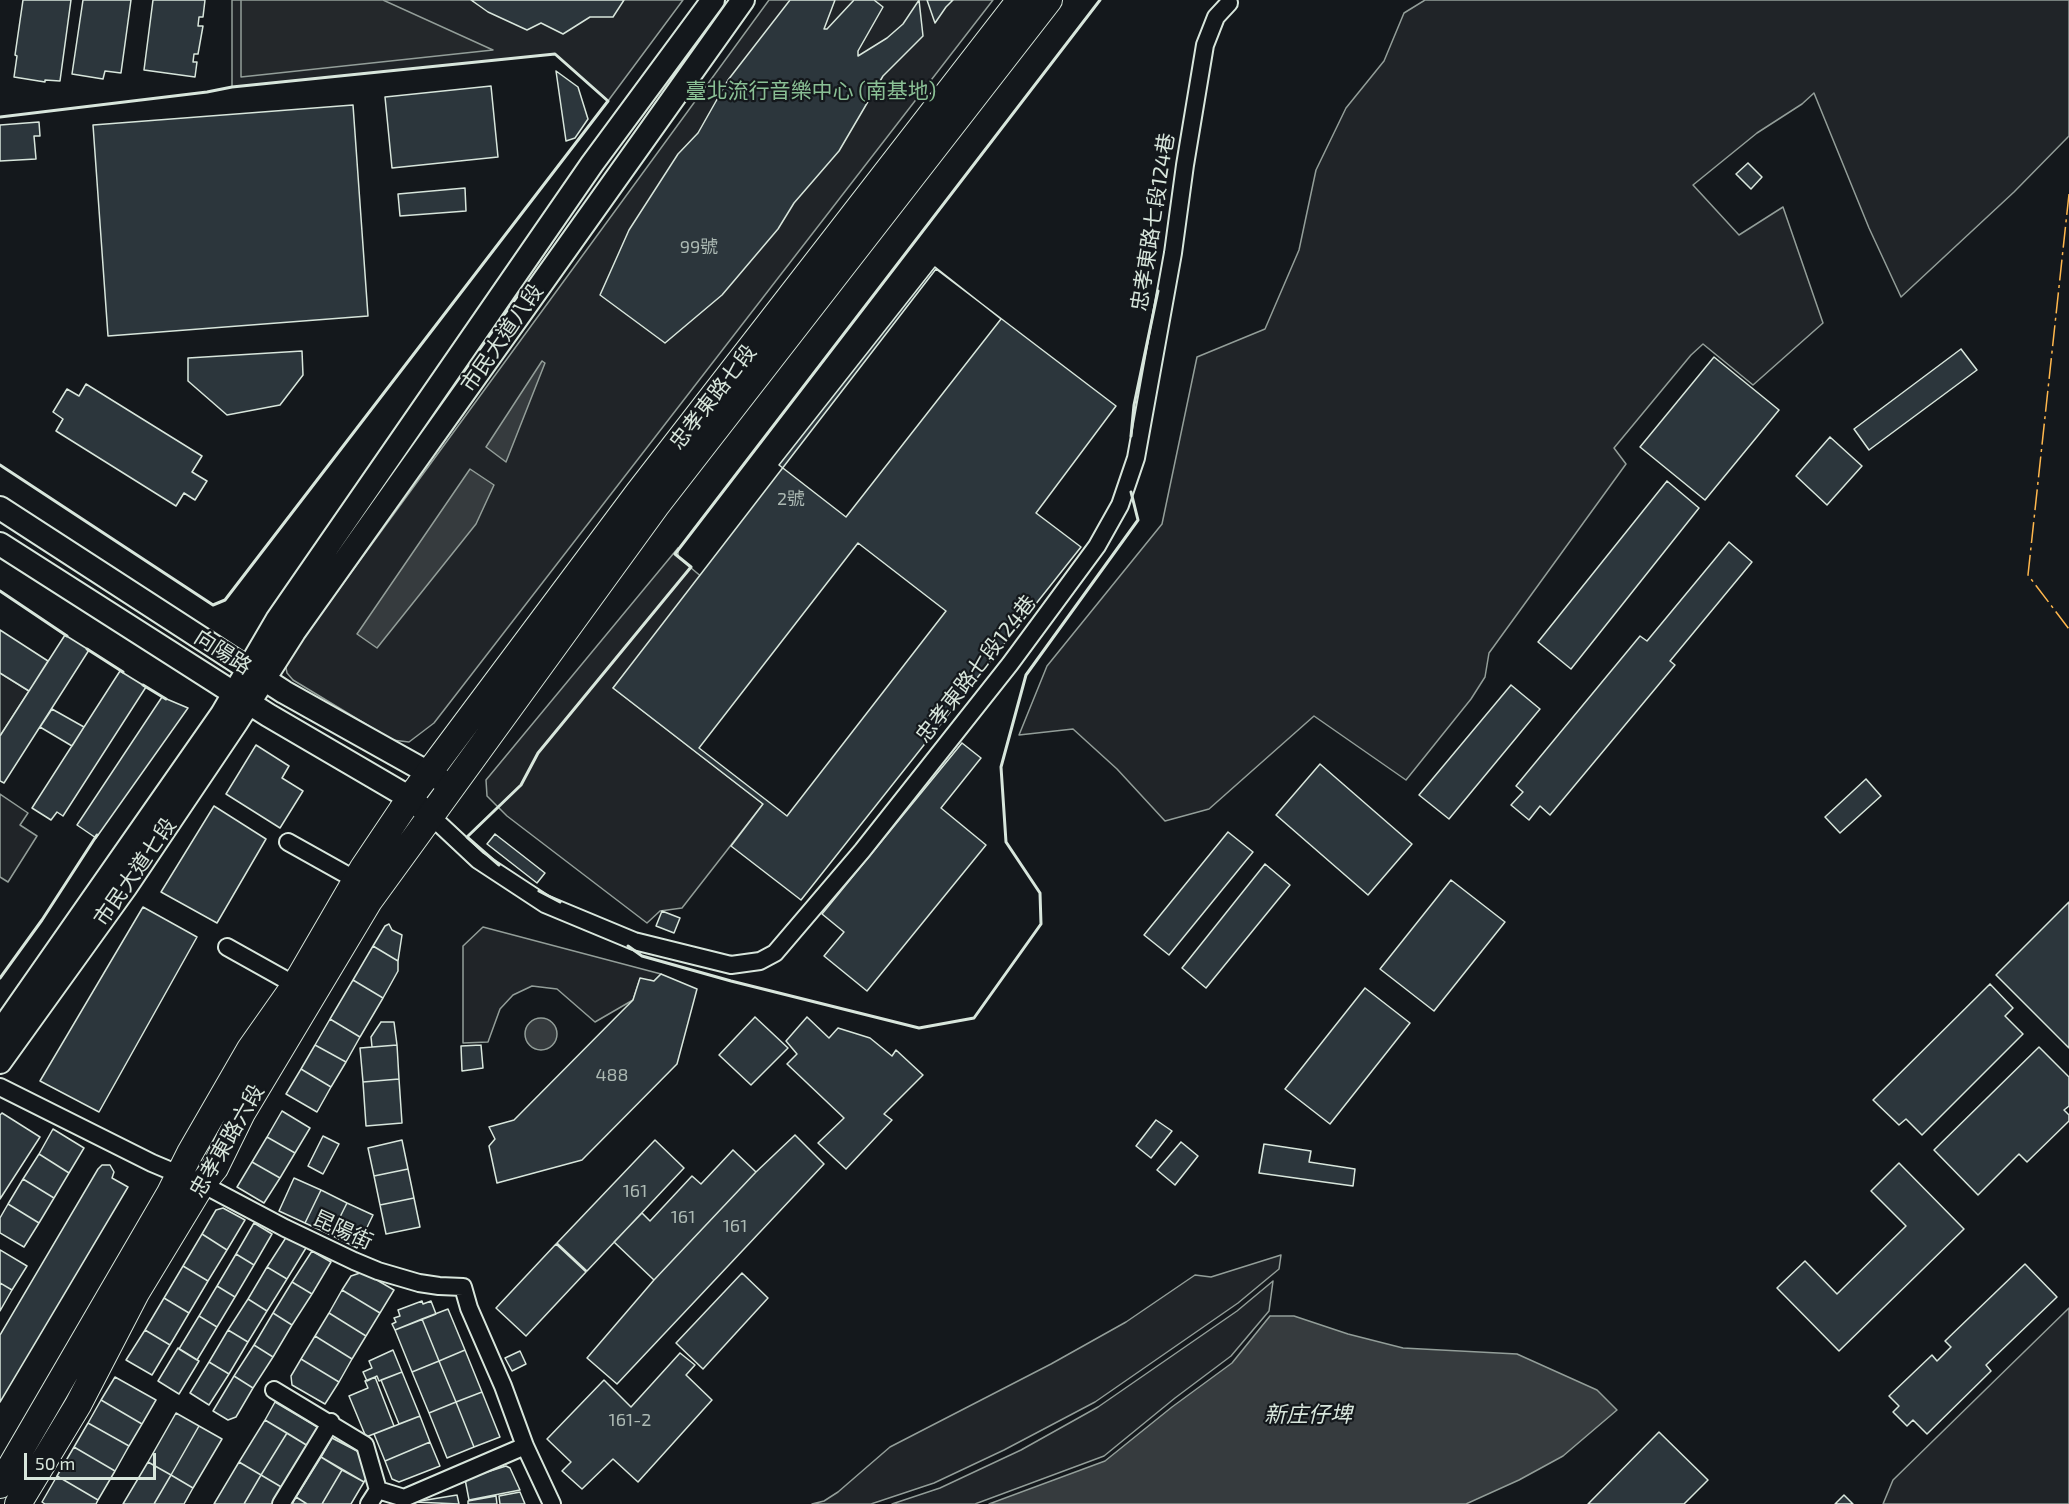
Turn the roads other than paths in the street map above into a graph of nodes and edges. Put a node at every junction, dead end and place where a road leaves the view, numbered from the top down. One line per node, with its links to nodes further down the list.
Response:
1 (712, 0): 8 (street, 市民大道八段)
2 (743, 0): 8 (street, 市民大道八段)
3 (1020, 0): 10 (main road, 忠孝東路七段)
4 (1049, 0): 11 (main road, 忠孝東路七段)
5 (1229, 3): 13 (street, 忠孝東路七段124巷)
6 (0, 508): 8 (street, 向陽路)
7 (0, 544): 9 (street, 向陽路)
8 (257, 674): 9 (street, 市民大道七段); 10 (street, 向陽路)
9 (242, 698): 12 (street, 向陽路); 18 (street, 市民大道七段); 19 (street, 市民大道七段)
10 (429, 773): 11 (street, 向陽路); 12 (main road, 忠孝東路七段)
11 (452, 787): 13 (main road, 忠孝東路六段)
12 (410, 798): 13 (street, 向陽路); 15 (main road, 忠孝東路六段)
13 (431, 816): 21 (main road, 忠孝東路六段)
14 (288, 842): 15 (street)
15 (356, 880): 17 (main road, 忠孝東路六段)
16 (227, 947): 17 (street)
17 (295, 985): 21 (main road, 忠孝東路六段)
18 (0, 1032)
19 (0, 1062)
20 (0, 1087): 21 (street, 昆陽街)
21 (191, 1179): 24 (street, 昆陽街); 25 (main road, 忠孝東路六段); 27 (main road, 忠孝東路六段)
22 (274, 1390): 23 (street)
23 (331, 1422): 26 (street); 28 (street)
24 (525, 1446): 26 (street); 29 (street, 昆陽街)
25 (0, 1485)
26 (373, 1497)
27 (18, 1504)
28 (281, 1504)
29 (552, 1504)

